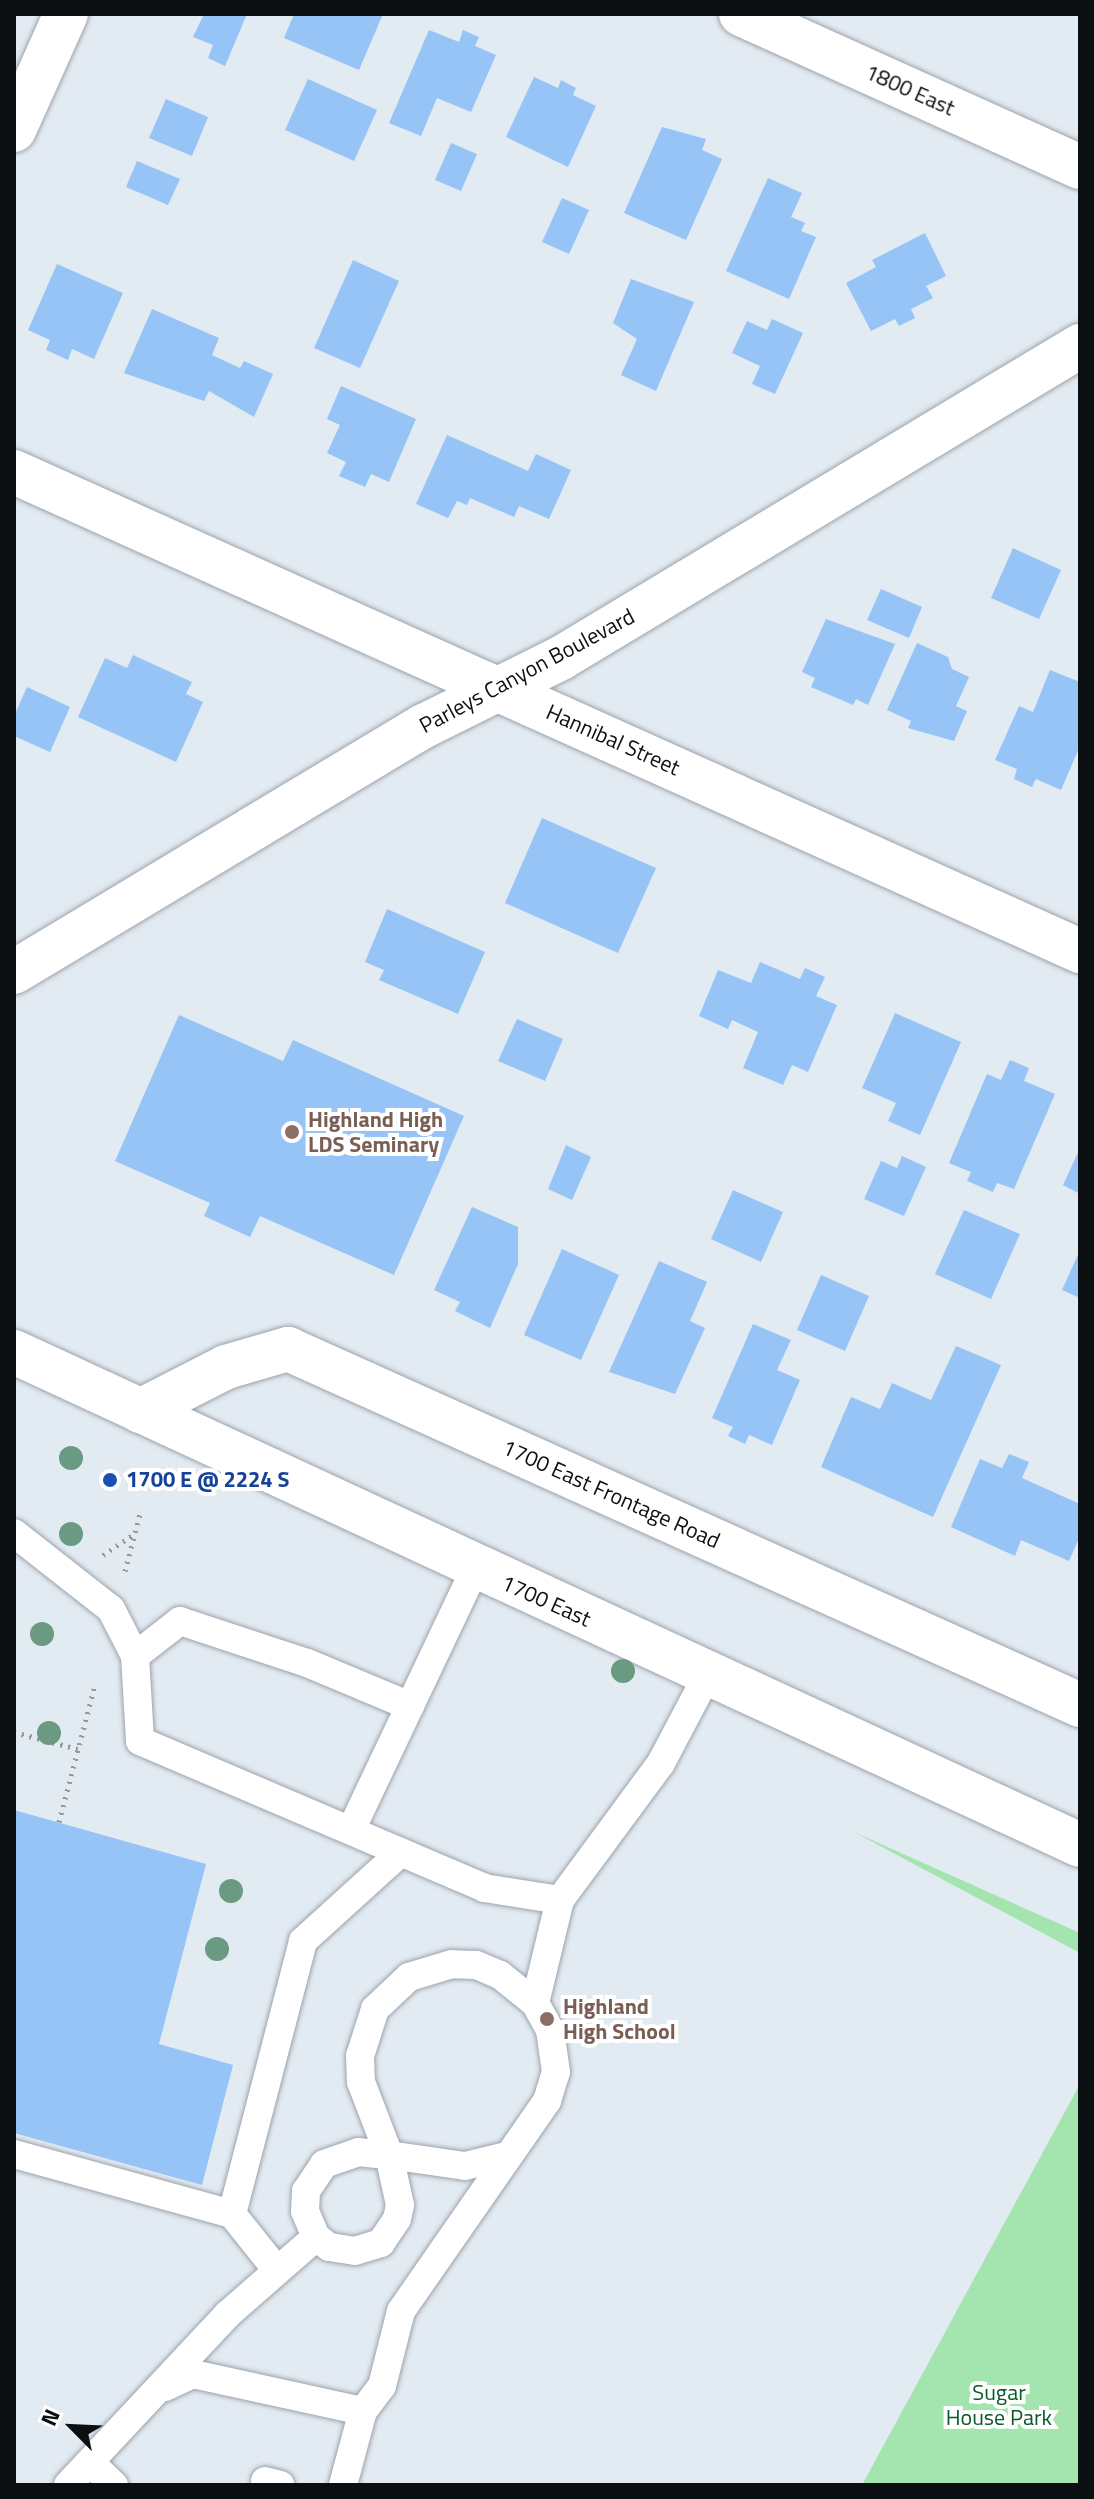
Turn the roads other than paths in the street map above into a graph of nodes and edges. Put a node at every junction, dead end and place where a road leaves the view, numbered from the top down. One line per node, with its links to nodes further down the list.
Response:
1 (66, 14): 3 (street)
2 (741, 14): 4 (street, 1800 East)
3 (14, 130)
4 (1080, 167)
5 (1080, 346): 7 (street, Parleys Canyon Boulevard)
6 (14, 472): 7 (street, Hannibal Street)
7 (499, 689): 8 (street, Hannibal Street); 9 (street, Parleys Canyon Boulevard)
8 (1080, 951)
9 (14, 972)
10 (14, 1352): 11 (street, 1700 East)
11 (140, 1411): 13 (street, 1700 East); 16 (street, 1700 East Frontage Road)
12 (14, 1533): 14 (lane)
13 (475, 1569): 15 (street, 1700 East); 17 (lane)
14 (135, 1656): 17 (lane); 18 (lane)
15 (708, 1674): 19 (street, 1700 East); 21 (lane)
16 (1080, 1705)
17 (410, 1706): 18 (lane)
18 (351, 1830): 20 (lane)
19 (1080, 1845)
20 (401, 1852): 21 (lane); 26 (lane)
21 (560, 1900): 22 (lane)
22 (535, 2003): 24 (lane); 25 (lane)
23 (14, 2154): 26 (lane)
24 (389, 2155): 25 (lane); 27 (lane); 27 (lane)
25 (506, 2156): 30 (lane)
26 (232, 2214): 28 (lane)
27 (316, 2237): 28 (lane)
28 (276, 2269): 29 (lane)
29 (157, 2391): 30 (lane); 31 (lane)
30 (363, 2411): 34 (lane)
31 (91, 2463): 32 (lane); 33 (lane)
32 (68, 2485)
33 (114, 2485)
34 (343, 2485)

